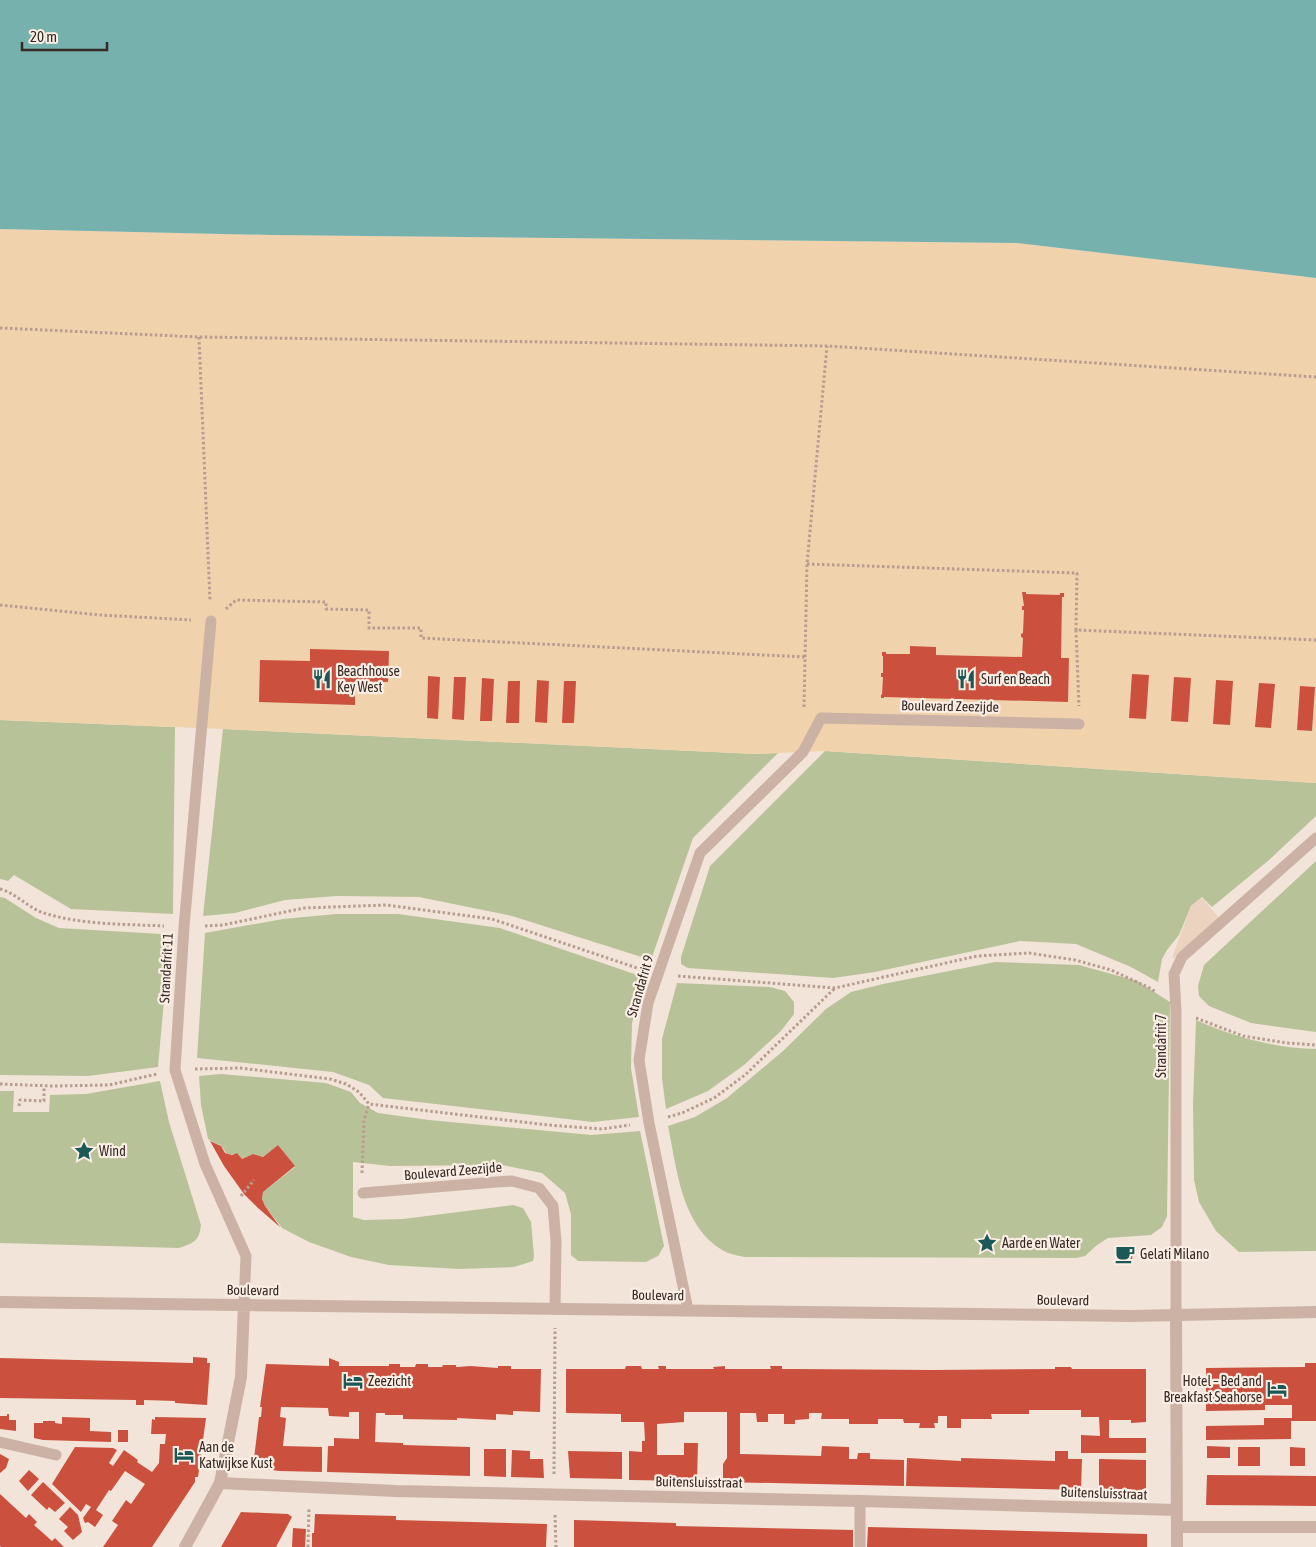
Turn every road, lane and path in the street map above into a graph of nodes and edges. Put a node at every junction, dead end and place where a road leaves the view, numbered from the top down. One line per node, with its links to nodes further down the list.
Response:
1 (0, 328): 2 (path)
2 (199, 337): 3 (path); 7 (path)
3 (827, 346): 4 (path); 5 (path)
4 (1316, 377)
5 (807, 564): 8 (path); 10 (path)
6 (0, 606): 7 (path)
7 (211, 621): 10 (path); 16 (lane, Strandafrit 11)
8 (1076, 630): 9 (path); 13 (path)
9 (1316, 640)
10 (805, 656): 11 (path)
11 (804, 714)
12 (821, 718): 13 (lane, Boulevard Zeezijde); 17 (lane, Strandafrit 9)
13 (1080, 724)
14 (1316, 838): 19 (lane, Strandafrit 7)
15 (0, 889): 16 (path)
16 (184, 927): 17 (path); 21 (lane, Strandafrit 11)
17 (658, 975): 18 (path); 26 (lane, Strandafrit 9)
18 (835, 988): 19 (path); 26 (path)
19 (1176, 1011): 20 (path); 36 (lane, Strandafrit 7)
20 (1316, 1044)
21 (175, 1070): 23 (path); 24 (path); 32 (lane, Strandafrit 11)
22 (0, 1084): 23 (path)
23 (44, 1086): 25 (path)
24 (369, 1104): 26 (path); 27 (path)
25 (20, 1106)
26 (649, 1123): 34 (lane, Strandafrit 9)
27 (362, 1162)
28 (254, 1180): 30 (path)
29 (363, 1193): 33 (lane, Boulevard Zeezijde)
30 (244, 1194)
31 (0, 1302): 32 (street, Boulevard)
32 (244, 1305): 33 (street, Boulevard); 39 (street)
33 (555, 1309): 34 (street, Boulevard); 41 (path)
34 (688, 1310): 36 (street, Boulevard)
35 (1316, 1312): 36 (street, Boulevard)
36 (1176, 1316): 43 (street)
37 (0, 1442): 38 (lane)
38 (56, 1455)
39 (220, 1483): 40 (street, Buitensluisstraat); 46 (street)
40 (310, 1487): 41 (street, Buitensluisstraat); 47 (path)
41 (554, 1494): 42 (street, Buitensluisstraat); 48 (path)
42 (860, 1501): 43 (street, Buitensluisstraat); 49 (lane)
43 (1177, 1510): 44 (street)
44 (1177, 1527): 45 (street); 50 (street)
45 (1316, 1527)
46 (185, 1547)
47 (308, 1547)
48 (556, 1547)
49 (860, 1547)
50 (1177, 1547)

